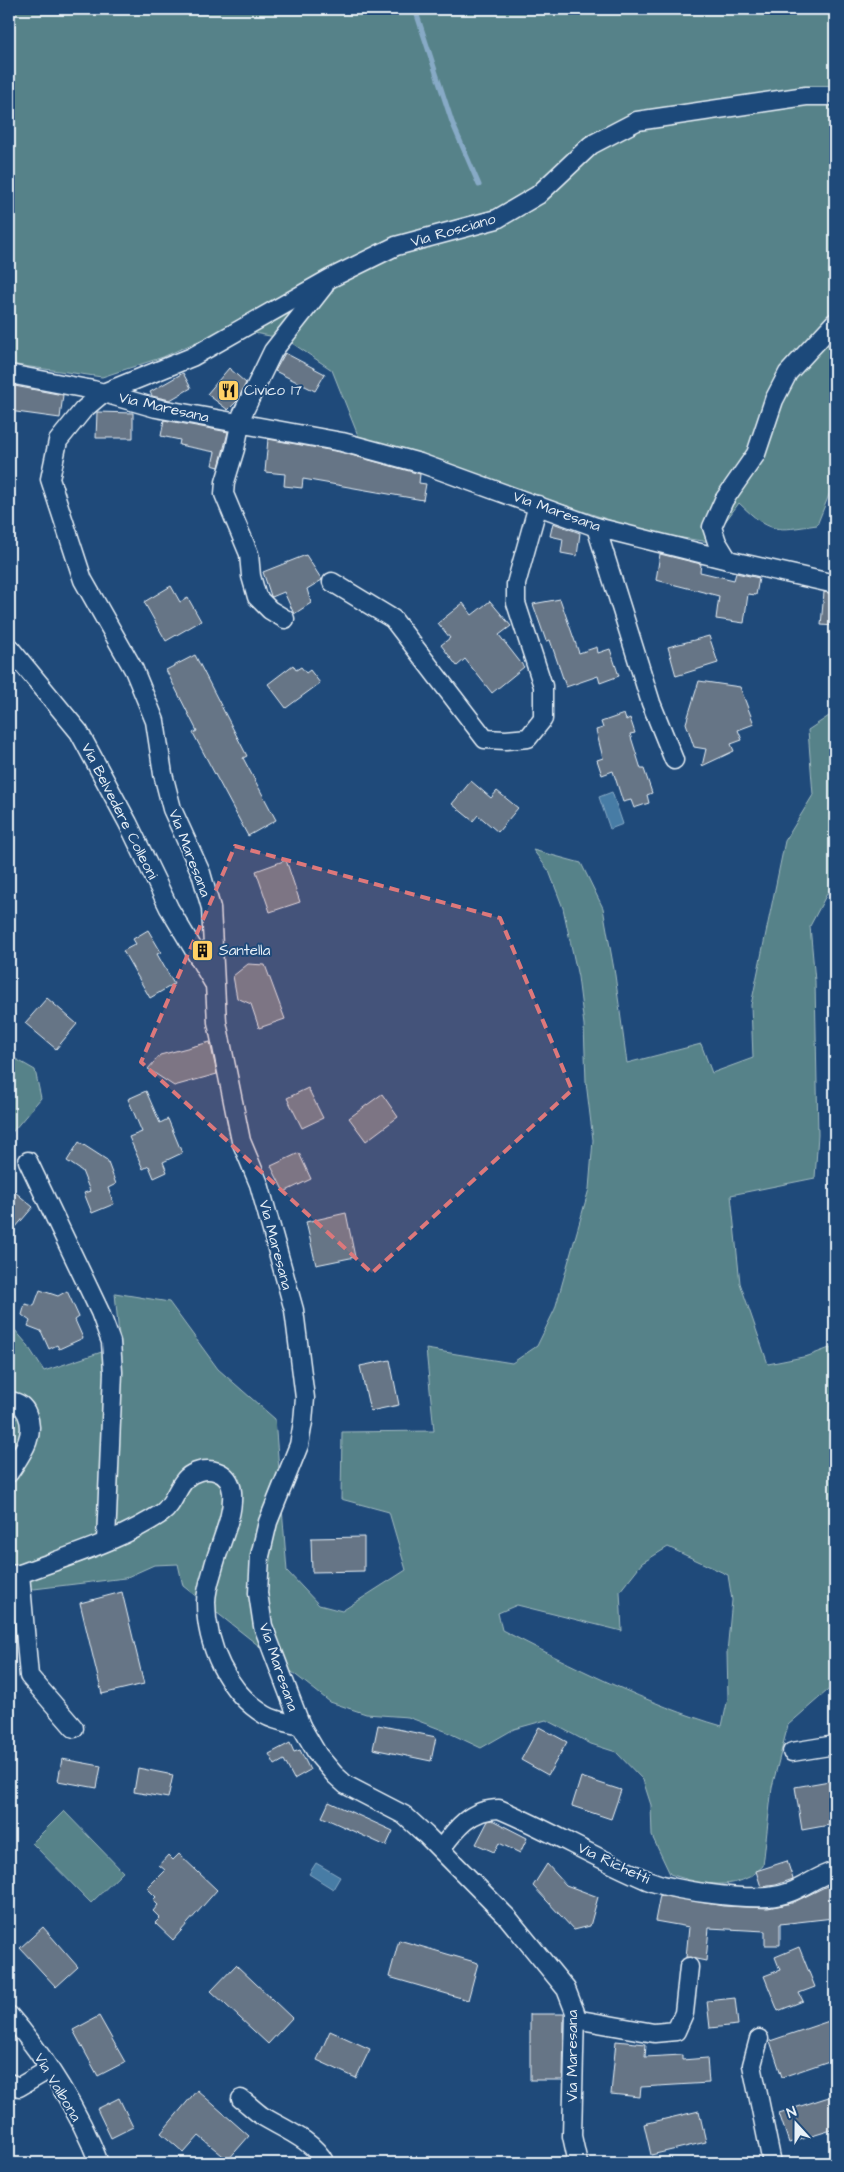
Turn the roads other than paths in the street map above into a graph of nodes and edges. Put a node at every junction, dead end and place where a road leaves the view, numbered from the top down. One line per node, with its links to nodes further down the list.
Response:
1 (835, 96): 2 (street, Via Rosciano)
2 (331, 278): 5 (street, Via Rosciano); 6 (street)
3 (835, 322): 9 (street)
4 (9, 374): 5 (street)
5 (103, 393): 6 (street, Via Maresana); 15 (street, Via Maresana)
6 (240, 424): 7 (street, Via Maresana); 12 (street)
7 (538, 505): 8 (street, Via Maresana); 10 (street)
8 (596, 526): 9 (street, Via Maresana); 14 (street)
9 (728, 560): 11 (street, Via Maresana)
10 (332, 582)
11 (835, 584)
12 (285, 618)
13 (9, 647): 15 (street, Via Belvedere Colleoni)
14 (674, 760)
15 (214, 985): 21 (street, Via Maresana)
16 (28, 1161): 19 (street)
17 (9, 1401): 18 (street)
18 (9, 1473)
19 (106, 1541): 20 (street); 21 (street)
20 (14, 1575): 22 (street)
21 (301, 1726): 25 (street, Via Maresana)
22 (74, 1728)
23 (835, 1745): 24 (street)
24 (792, 1752)
25 (440, 1849): 26 (street, Via Richetti); 29 (street, Via Maresana)
26 (835, 1872)
27 (689, 1967): 29 (street)
28 (9, 2015): 31 (street, Via Valbona)
29 (575, 2018): 36 (street, Via Maresana)
30 (759, 2039): 37 (street)
31 (48, 2070): 32 (street); 34 (street, Via Valbona)
32 (9, 2084)
33 (240, 2099): 35 (street)
34 (98, 2163)
35 (326, 2163)
36 (578, 2163)
37 (772, 2163)

